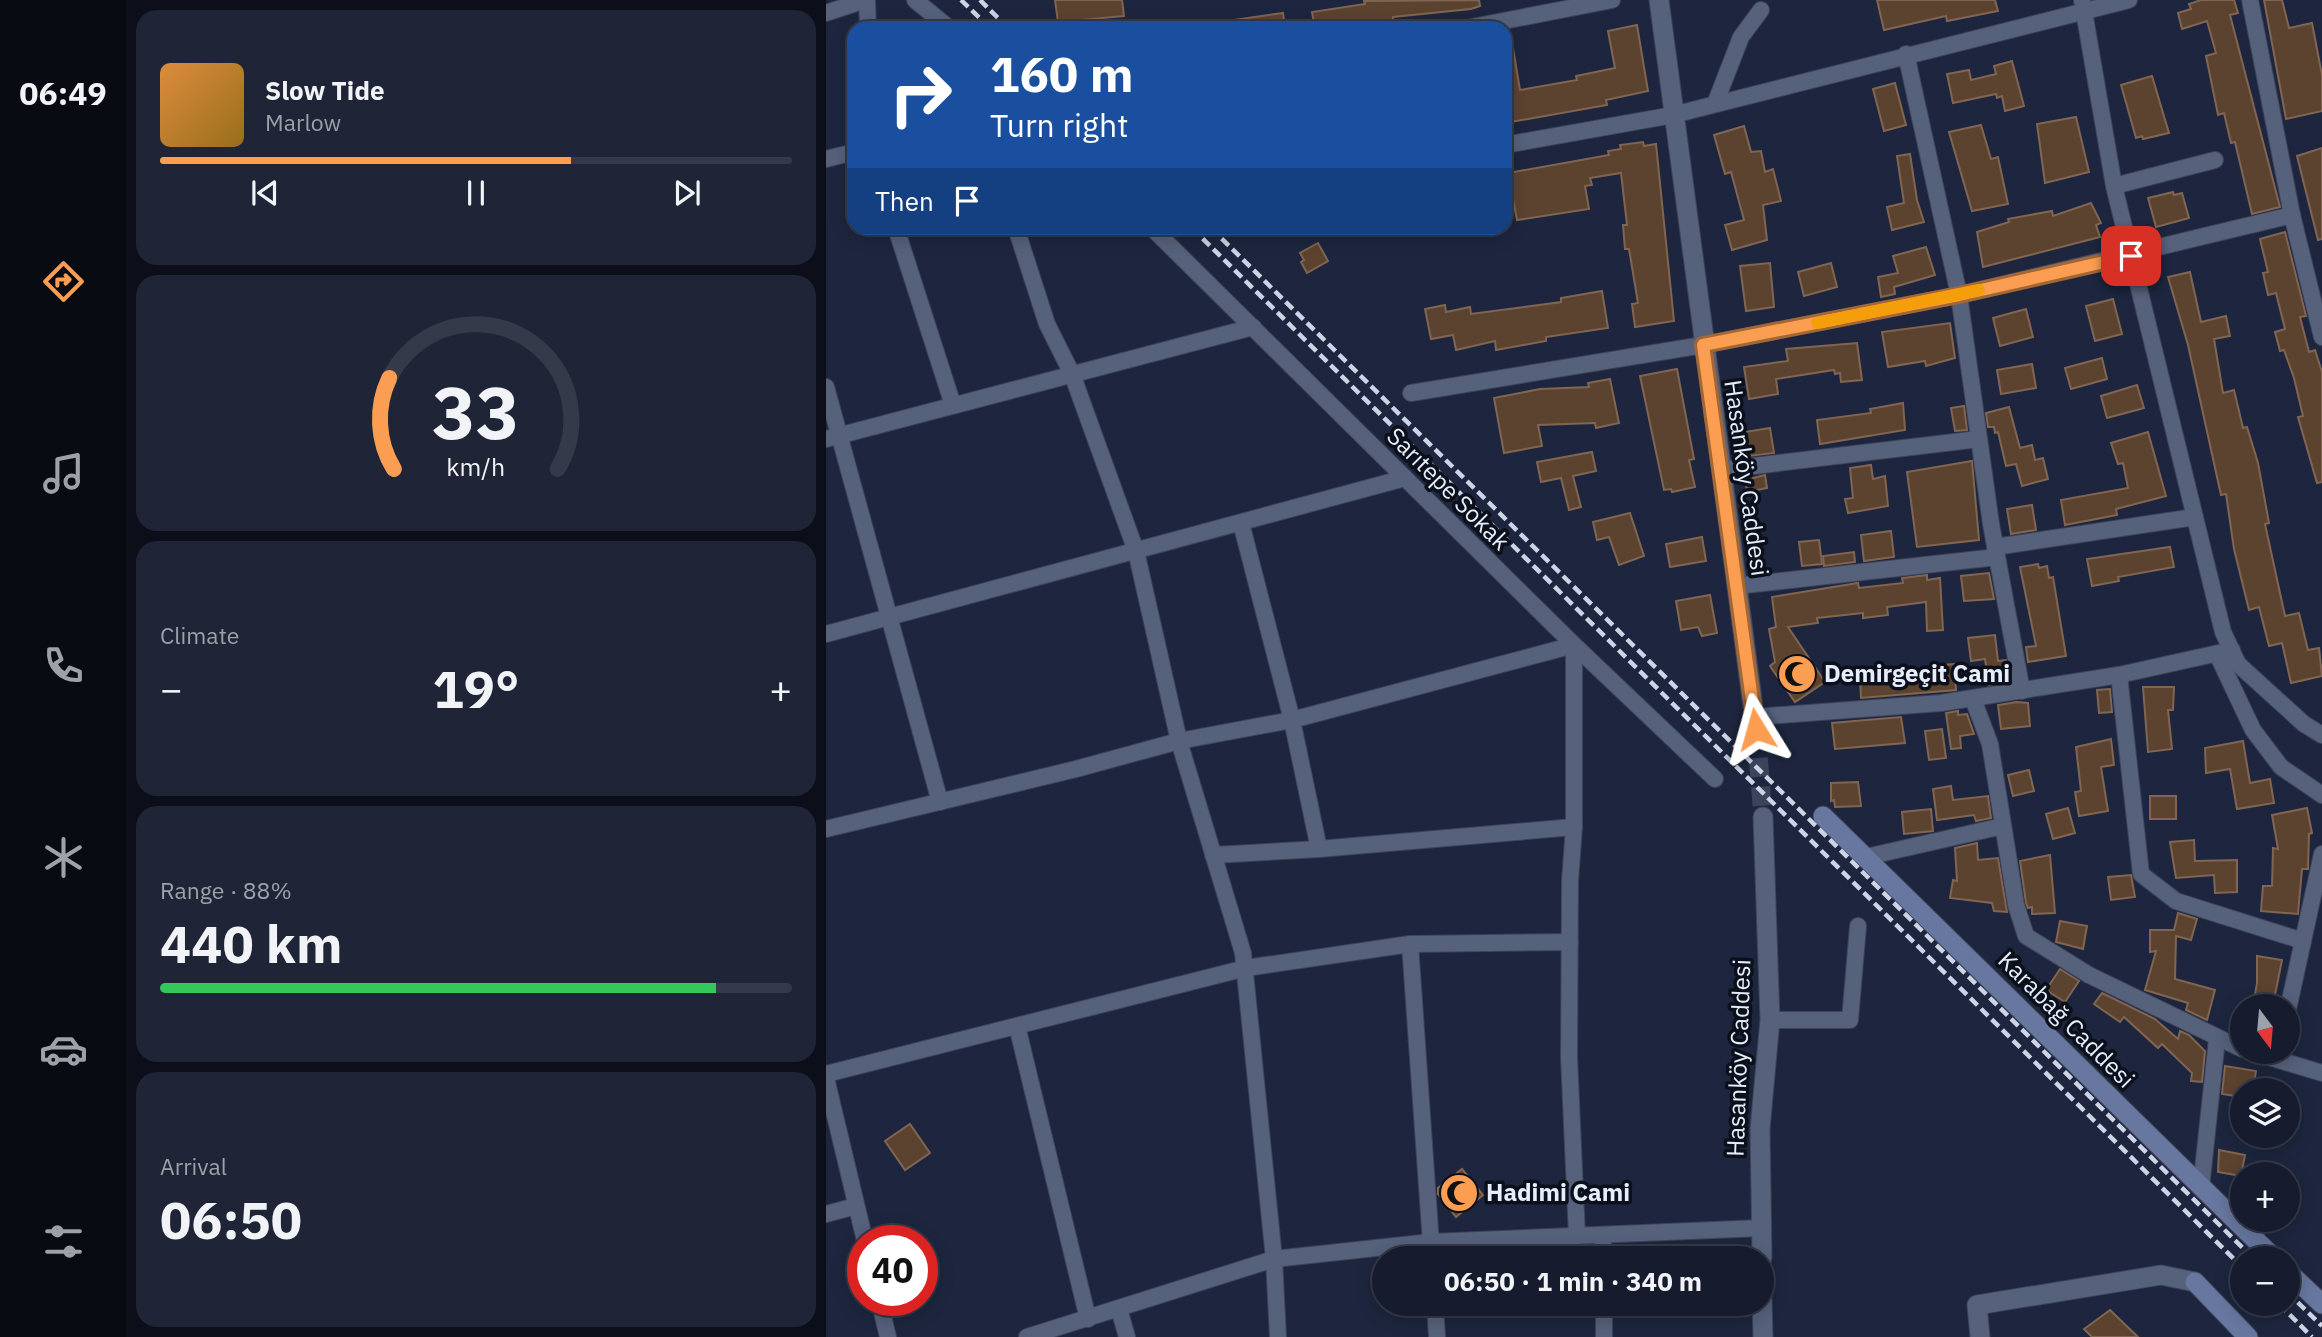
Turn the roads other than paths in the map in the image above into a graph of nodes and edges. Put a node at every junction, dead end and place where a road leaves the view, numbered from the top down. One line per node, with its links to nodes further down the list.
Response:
1 (866, 0): 9 (street); 10 (street)
2 (915, 0): 11 (street)
3 (1612, 0): 12 (street)
4 (1657, 0): 15 (street, Hasanköy Caddesi)
5 (2129, 0): 7 (street)
6 (2250, 0): 21 (street)
7 (2083, 6): 13 (street); 20 (street)
8 (1761, 10): 14 (street)
9 (826, 13)
10 (868, 21)
11 (940, 21)
12 (1503, 21)
13 (1906, 54): 14 (street); 27 (street)
14 (1715, 104): 15 (street)
15 (1673, 115): 16 (street); 30 (street, Hasanköy Caddesi)
16 (1512, 144)
17 (847, 154): 18 (street)
18 (826, 159)
19 (2215, 160): 20 (street)
20 (2114, 186): 25 (street)
21 (2292, 215): 25 (street); 26 (street)
22 (898, 235): 34 (street)
23 (1018, 235): 31 (street)
24 (1159, 235): 28 (street, Sarıtepe Sokak)
25 (2131, 256): 27 (street); 39 (street)
26 (2315, 280): 29 (street)
27 (1959, 295): 30 (street); 36 (street)
28 (1253, 327): 31 (street); 38 (street, Sarıtepe Sokak)
29 (2322, 337)
30 (1703, 345): 33 (street); 37 (street, Hasanköy Caddesi)
31 (1072, 374): 34 (street); 41 (street)
32 (826, 387): 35 (street)
33 (1411, 393)
34 (953, 405): 35 (street)
35 (833, 437): 44 (street)
36 (1979, 439): 37 (street); 42 (street)
37 (1720, 470): 43 (street, Hasanköy Caddesi)
38 (1405, 478): 40 (street); 46 (street, Sarıtepe Sokak)
39 (2195, 517): 42 (street); 47 (street)
40 (1241, 523): 41 (street); 51 (street)
41 (1136, 551): 44 (street); 54 (street)
42 (1996, 552): 43 (street); 49 (street)
43 (1736, 586): 52 (street, Hasanköy Caddesi)
44 (890, 617): 45 (street); 57 (street)
45 (826, 634)
46 (1574, 645): 51 (street); 55 (street, Sarıtepe Sokak); 61 (street)
47 (2224, 652): 48 (street); 53 (street); 56 (street)
48 (2119, 675): 49 (street); 68 (street)
49 (2022, 691): 50 (street)
50 (1973, 699): 52 (street); 60 (street)
51 (1292, 720): 54 (street); 63 (street)
52 (1755, 723)
53 (2321, 734)
54 (1179, 741): 57 (street); 65 (street)
55 (1715, 779)
56 (2322, 795)
57 (940, 802): 62 (street)
58 (1823, 816): 66 (main road, Karabağ Caddesi)
59 (1763, 817): 73 (street, Hasanköy Caddesi)
60 (2003, 826): 66 (street); 75 (street)
61 (1574, 827): 63 (street); 69 (street)
62 (826, 829)
63 (1319, 849): 65 (street)
64 (2322, 854): 68 (street)
65 (1213, 855): 71 (street)
66 (1866, 857): 80 (main road, Karabağ Caddesi)
67 (1858, 926): 73 (street)
68 (2303, 941): 72 (street)
69 (1570, 942): 70 (street); 86 (street)
70 (1410, 943): 71 (street); 87 (street)
71 (1246, 968): 74 (street); 93 (street)
72 (2291, 994)
73 (1769, 1020): 84 (street, Hasanköy Caddesi)
74 (1017, 1026): 79 (street); 102 (street)
75 (2217, 1039): 76 (street); 80 (street)
76 (2230, 1044)
77 (2299, 1064): 78 (street)
78 (2322, 1073)
79 (826, 1076): 81 (street)
80 (2201, 1188): 91 (main road, Karabağ Caddesi)
81 (856, 1206): 82 (street); 83 (street)
82 (826, 1214)
83 (861, 1225)
84 (1761, 1228): 85 (street); 90 (street, Hasanköy Caddesi)
85 (1603, 1235): 86 (street); 89 (street)
86 (1577, 1236): 88 (street)
87 (1431, 1246)
88 (1473, 1246)
89 (1603, 1246)
90 (1762, 1246)
91 (2261, 1246)
92 (1372, 1253): 93 (street)
93 (1274, 1259): 97 (street); 106 (street)
94 (2195, 1282): 110 (street); 111 (main road)
95 (2300, 1283): 96 (main road)
96 (2322, 1304)
97 (1119, 1309): 102 (street); 105 (street)
98 (883, 1316): 103 (street)
99 (1436, 1316): 107 (street)
100 (1604, 1316): 108 (street)
101 (1762, 1316): 109 (street)
102 (1088, 1319): 104 (street)
103 (888, 1337)
104 (1027, 1337)
105 (1127, 1337)
106 (1278, 1337)
107 (1437, 1337)
108 (1604, 1337)
109 (1763, 1337)
110 (1980, 1337)
111 (2248, 1337)

